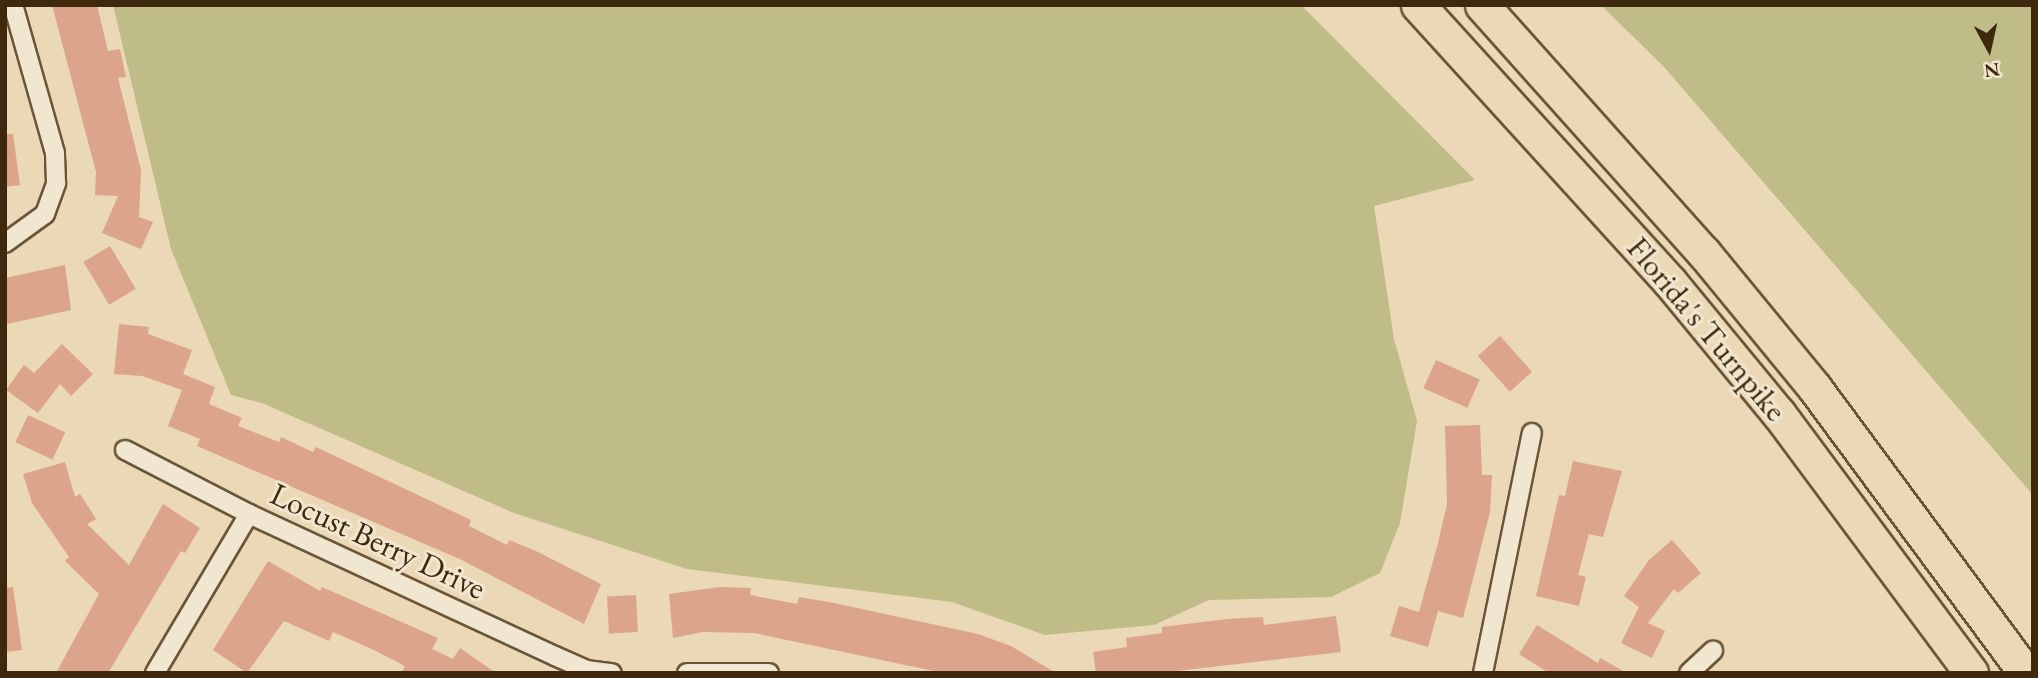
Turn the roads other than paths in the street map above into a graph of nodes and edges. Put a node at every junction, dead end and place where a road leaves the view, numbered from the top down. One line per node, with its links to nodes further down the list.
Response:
1 (13, 5): 4 (street)
2 (1418, 5): 16 (highway, Florida's Turnpike)
3 (1482, 5): 17 (highway, Florida's Turnpike)
4 (5, 243)
5 (1532, 433): 14 (street)
6 (125, 450): 7 (street, Locust Berry Drive)
7 (249, 514): 9 (street, Locust Berry Drive); 10 (street)
8 (1713, 651): 15 (street)
9 (586, 671): 11 (street, Locust Berry Drive)
10 (155, 673)
11 (612, 673)
12 (687, 673): 13 (street)
13 (769, 673)
14 (1483, 673)
15 (1689, 673)
16 (1971, 673)
17 (2026, 673)

